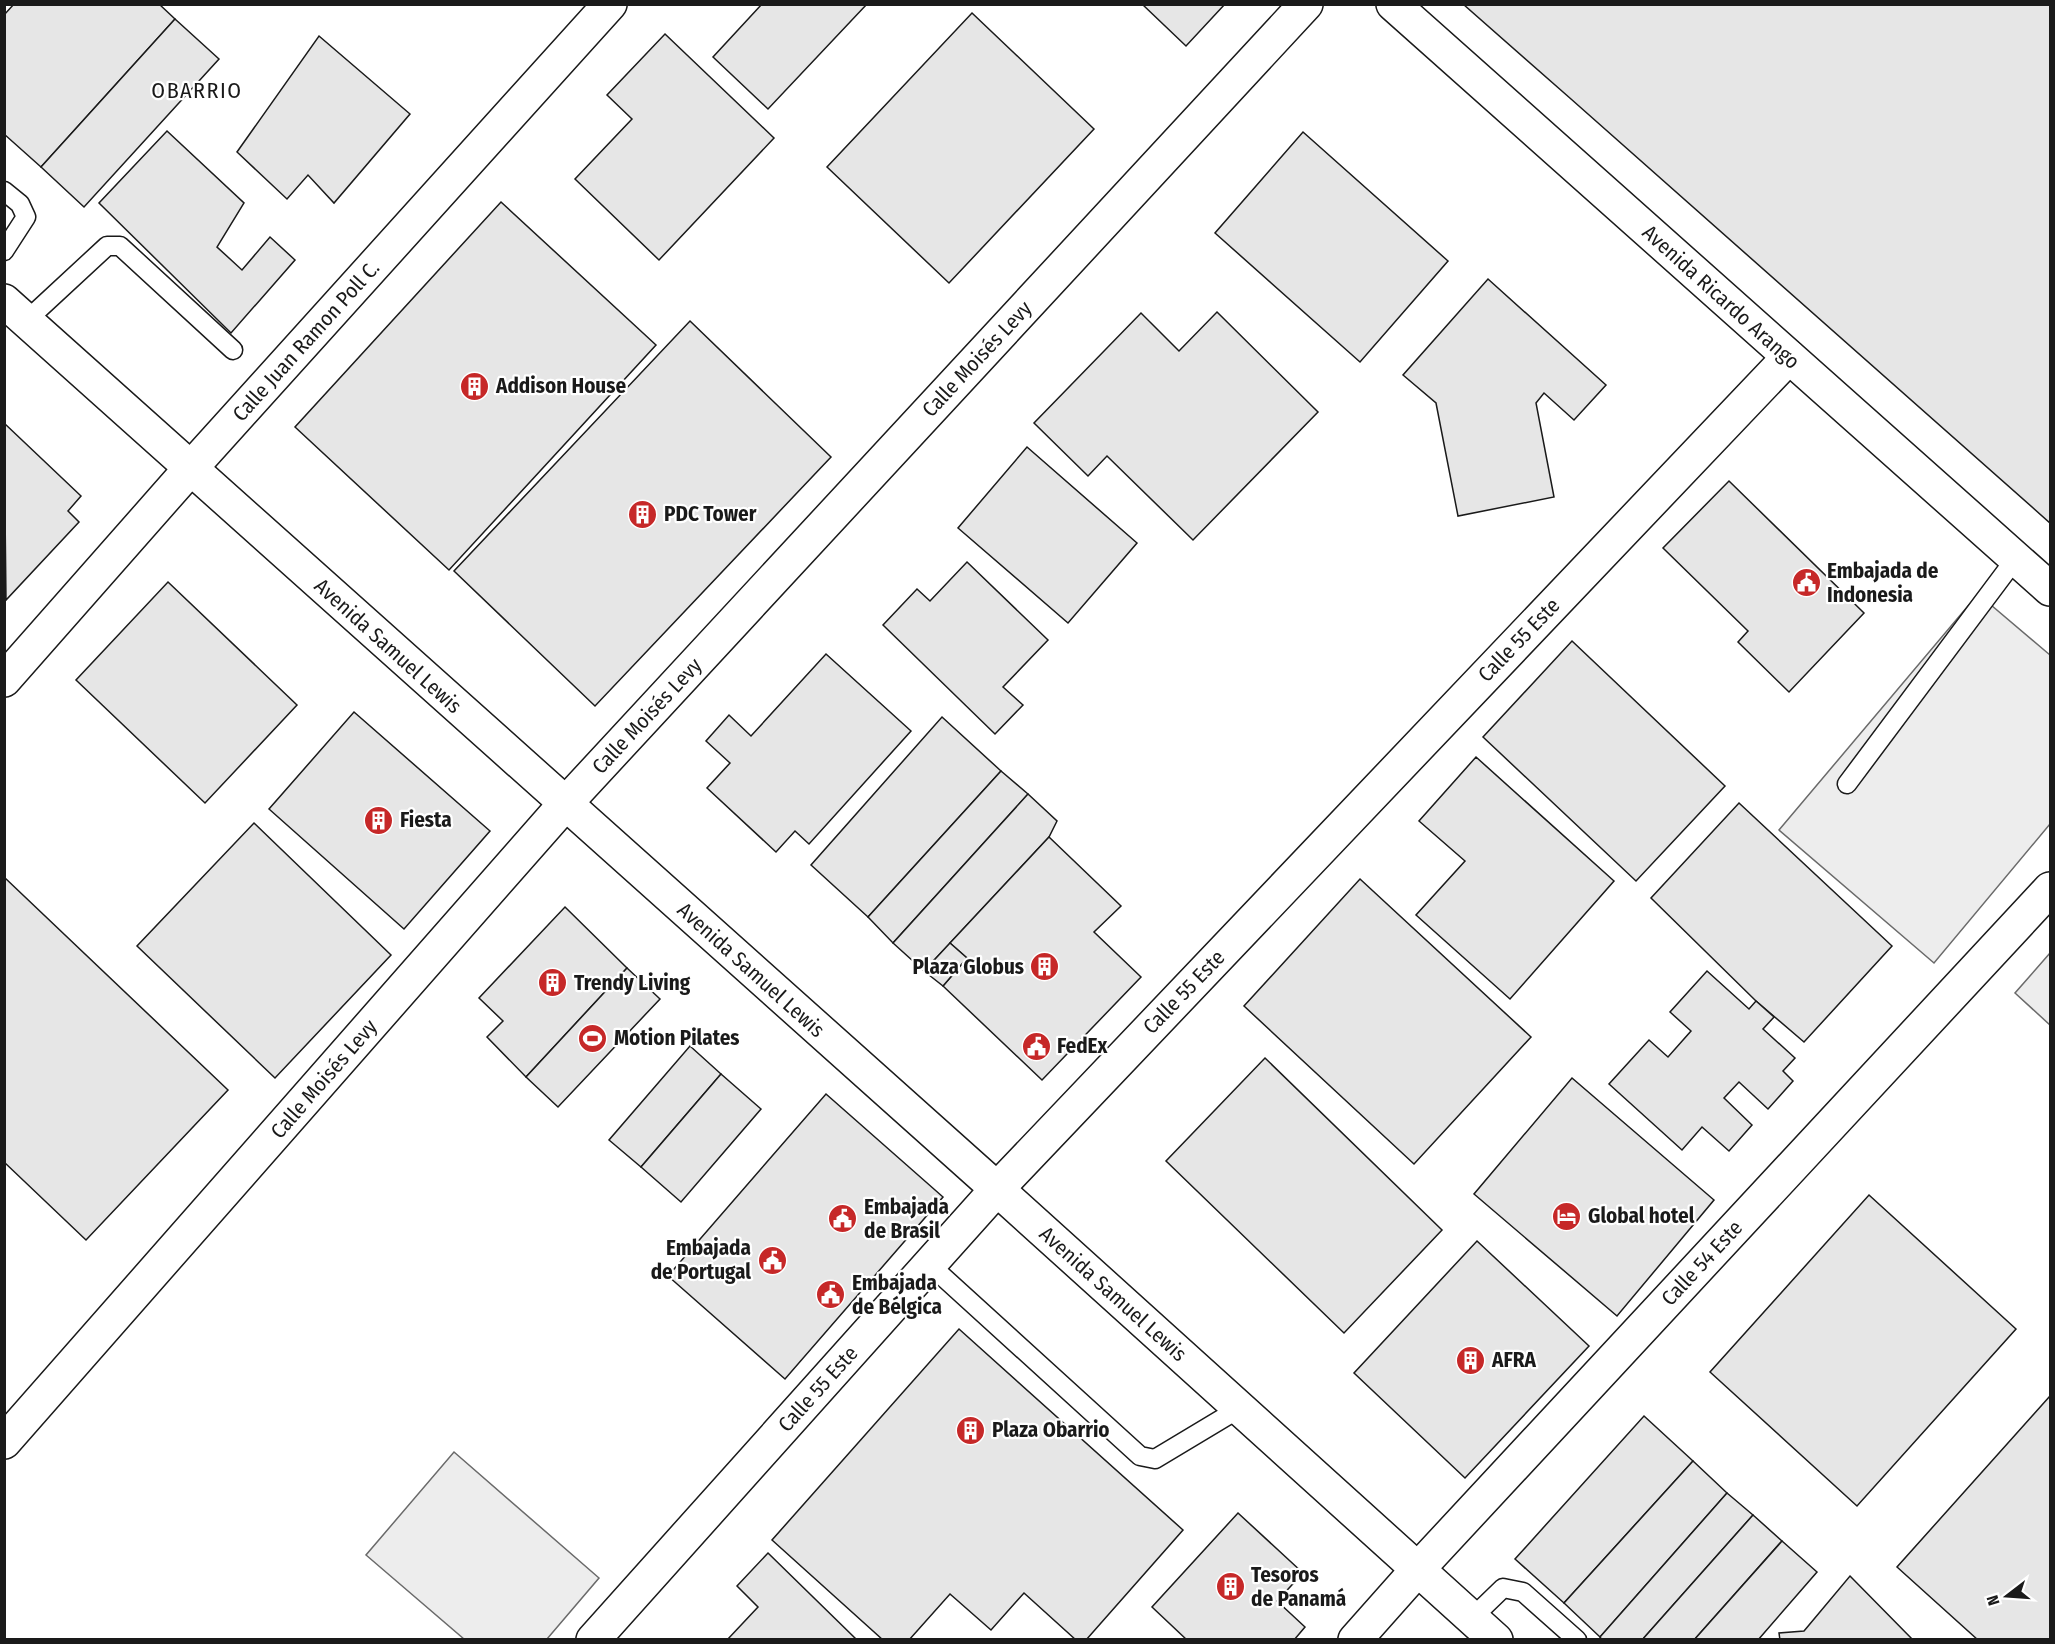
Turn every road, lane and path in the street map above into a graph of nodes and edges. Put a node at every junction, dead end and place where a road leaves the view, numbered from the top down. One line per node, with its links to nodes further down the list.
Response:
1 (610, 4): 9 (street, Calle Juan Ramon Poll C.)
2 (1306, 4): 14 (street, Calle Moisés Levy)
3 (1393, 4): 8 (street, Avenida Ricardo Arango)
4 (4, 191): 5 (lane)
5 (4, 251)
6 (15, 311): 7 (lane); 9 (street, Avenida Samuel Lewis)
7 (233, 350)
8 (1789, 357): 10 (street, Avenida Ricardo Arango); 16 (street, Calle 55 Este)
9 (190, 470): 12 (street, Calle Juan Ramon Poll C.); 14 (street, Avenida Samuel Lewis)
10 (2016, 558): 11 (street, Avenida Ricardo Arango); 13 (lane)
11 (2050, 589)
12 (4, 680)
13 (1847, 784)
14 (565, 804): 16 (street, Avenida Samuel Lewis); 19 (street, Calle Moisés Levy)
15 (2050, 889): 20 (street, Calle 54 Este)
16 (997, 1189): 17 (street, Calle 55 Este); 18 (street, Avenida Samuel Lewis)
17 (929, 1264): 18 (lane); 22 (street, Calle 55 Este)
18 (1240, 1408): 20 (street, Avenida Samuel Lewis)
19 (4, 1442)
20 (1418, 1569): 21 (street, Avenida Samuel Lewis); 23 (street, Calle 54 Este)
21 (1472, 1617): 24 (street, Avenida Samuel Lewis); 25 (lane)
22 (593, 1640)
23 (1355, 1640)
24 (1496, 1640)
25 (1577, 1640)

